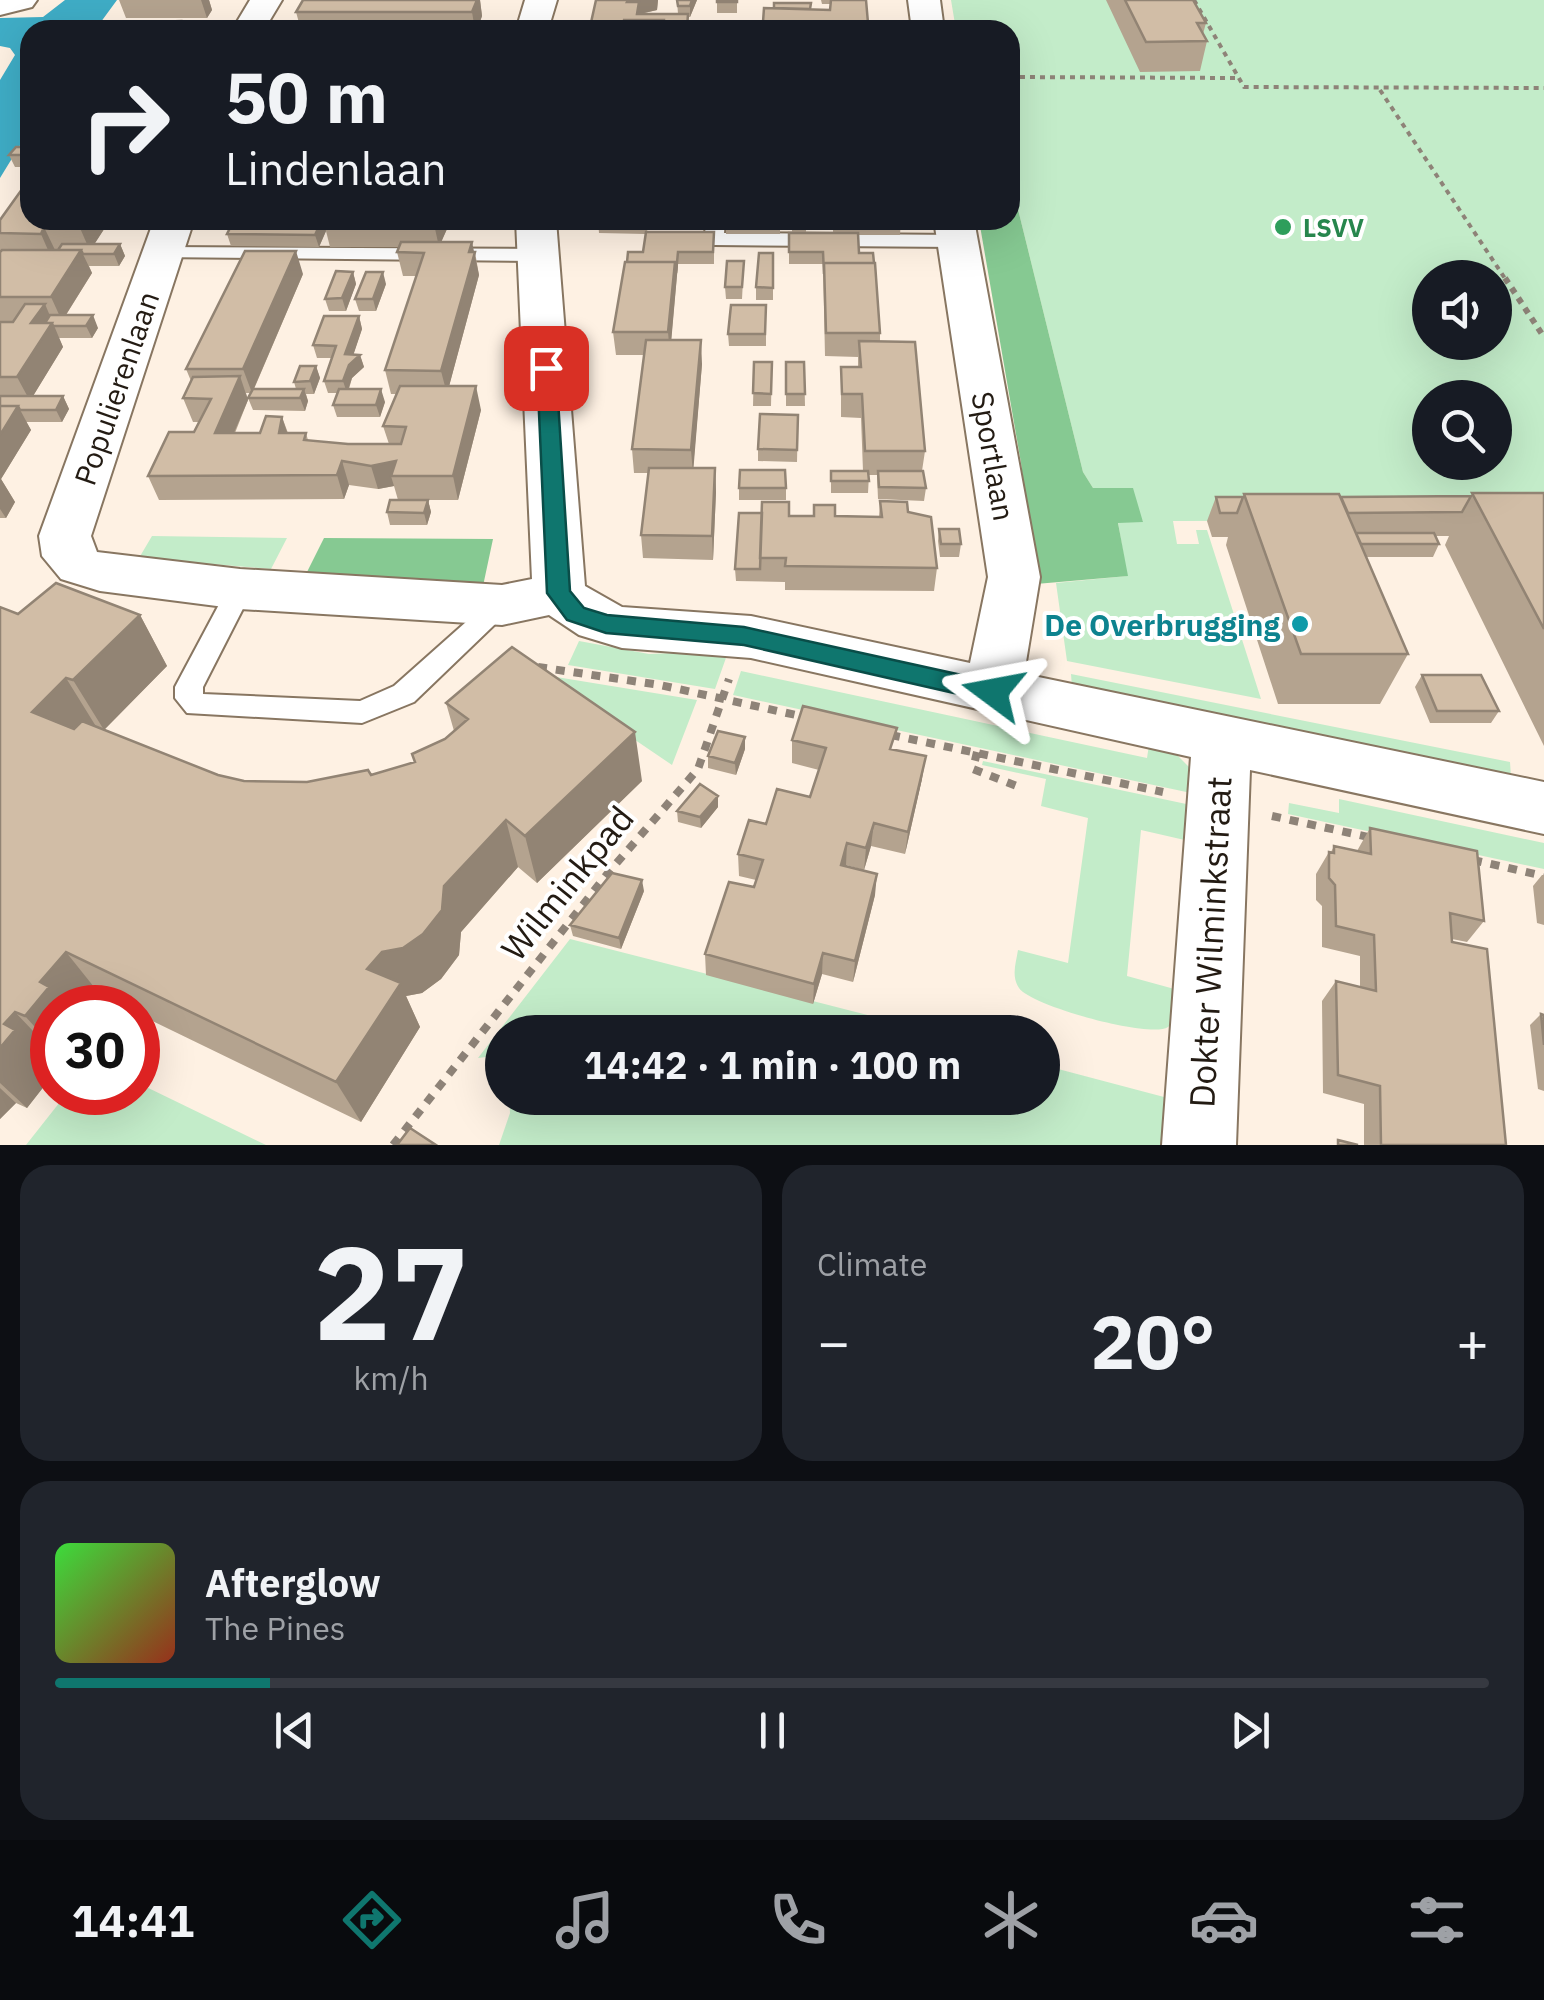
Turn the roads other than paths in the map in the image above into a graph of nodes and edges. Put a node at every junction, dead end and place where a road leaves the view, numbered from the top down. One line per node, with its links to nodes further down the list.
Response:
1 (22, 0): 2 (street)
2 (0, 6)
3 (715, 230): 4 (lane)
4 (956, 230): 10 (street, Sportlaan)
5 (168, 237): 6 (lane); 7 (street, Populierenlaan)
6 (538, 238): 8 (street)
7 (240, 589): 9 (street); 9 (lane)
8 (559, 593): 9 (street); 10 (street, Dokter Wilminkstraat)
9 (483, 622)
10 (993, 692): 11 (street, Dokter Wilminkstraat)
11 (1222, 740): 12 (street, Dokter Wilminkstraat); 13 (street, Dokter Wilminkstraat)
12 (1544, 808)
13 (1199, 1145)

